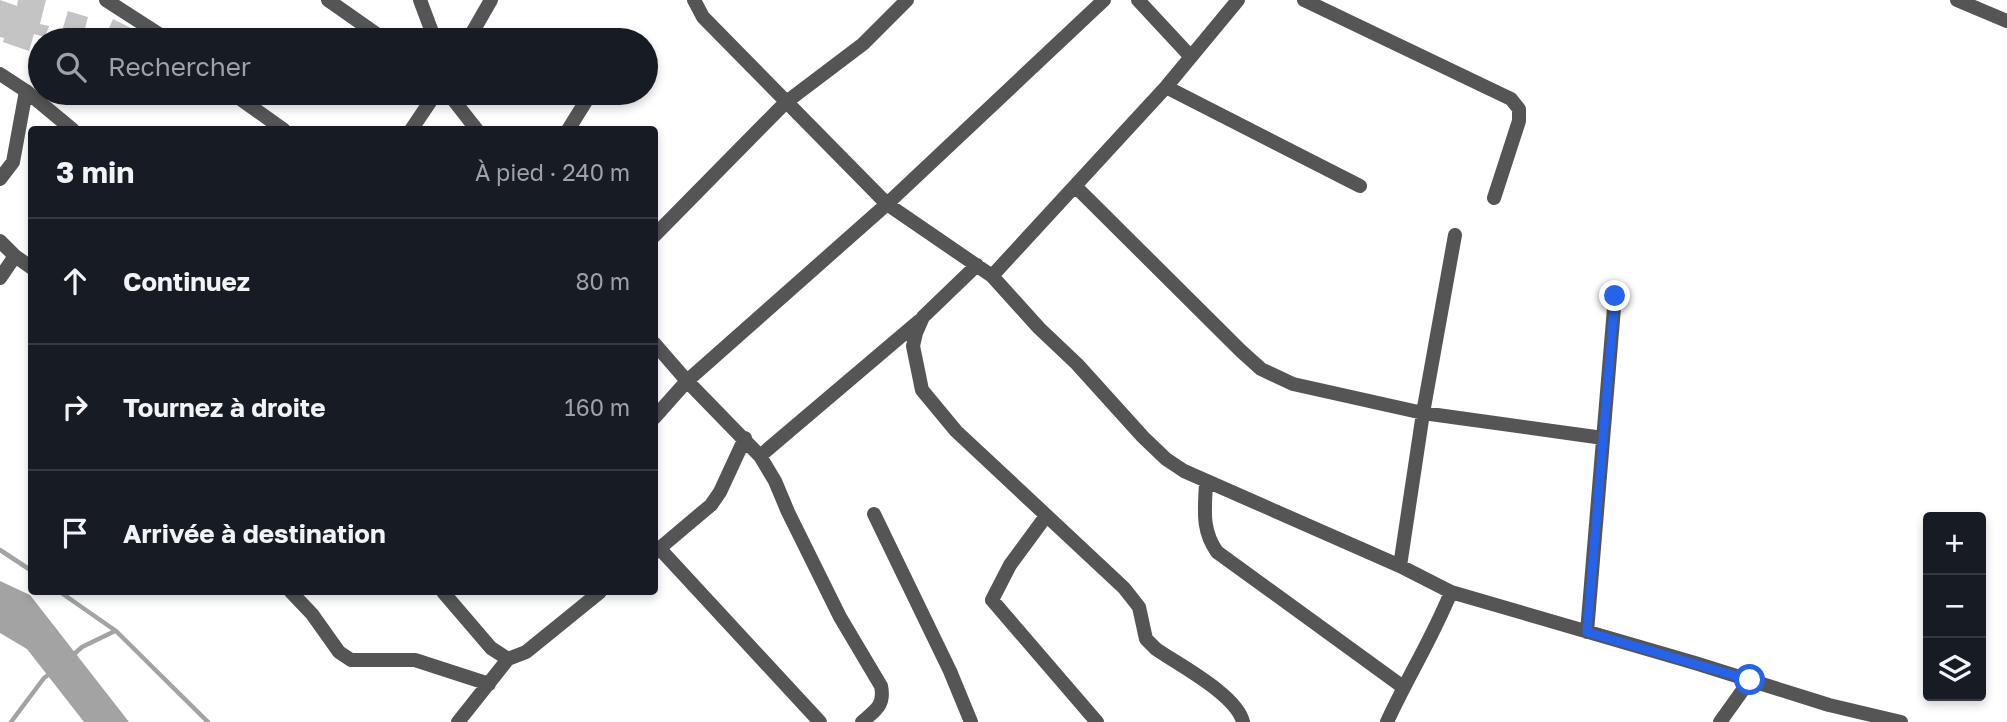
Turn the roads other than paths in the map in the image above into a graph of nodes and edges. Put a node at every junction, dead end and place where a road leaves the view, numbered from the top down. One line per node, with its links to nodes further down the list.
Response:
1 (106, 0): 13 (street)
2 (328, 0): 14 (street)
3 (420, 0): 15 (street)
4 (491, 0): 16 (street)
5 (694, 0): 21 (street)
6 (907, 0): 21 (street)
7 (1104, 0): 36 (street)
8 (1138, 0): 17 (street)
9 (1238, 0): 17 (street)
10 (1304, 0): 35 (street)
11 (1957, 0): 12 (street)
12 (2007, 21)
13 (149, 28)
14 (368, 28)
15 (430, 28)
16 (475, 28)
17 (1191, 57): 19 (street)
18 (0, 74): 20 (street)
19 (1166, 87): 33 (street); 34 (street)
20 (26, 91): 32 (street)
21 (785, 103): 36 (street); 37 (street)
22 (43, 105): 27 (street)
23 (249, 105): 28 (street)
24 (428, 105): 29 (street)
25 (457, 105): 30 (street)
26 (584, 105): 31 (street)
27 (69, 126)
28 (278, 126)
29 (414, 126)
30 (474, 126)
31 (571, 126)
32 (0, 179)
33 (1075, 186): 43 (street); 49 (street)
34 (1360, 186)
35 (1494, 198)
36 (887, 204): 42 (street); 48 (street)
37 (658, 232)
38 (1455, 235): 49 (street)
39 (0, 241): 40 (street)
40 (15, 256): 41 (street); 44 (street)
41 (28, 265)
42 (977, 265): 43 (street); 46 (street)
43 (992, 276): 54 (street)
44 (0, 278)
45 (1615, 296): 52 (street)
46 (923, 317): 53 (street); 56 (street)
47 (658, 348): 48 (street)
48 (687, 381): 50 (street); 51 (street)
49 (1423, 413): 52 (street); 59 (street)
50 (658, 414)
51 (745, 438): 53 (street); 57 (street)
52 (1603, 438): 64 (street)
53 (760, 456): 71 (street)
54 (1206, 482): 59 (street); 68 (street)
55 (874, 514): 72 (street)
56 (1046, 516): 73 (street); 74 (street)
57 (658, 550)
58 (658, 552): 70 (street)
59 (1400, 566): 60 (street)
60 (1451, 592): 64 (street); 68 (street)
61 (294, 595): 67 (street)
62 (446, 595): 65 (street)
63 (596, 595): 65 (street)
64 (1587, 632): 66 (street)
65 (508, 659): 67 (street)
66 (1750, 680): 76 (street); 77 (street)
67 (489, 684): 69 (street)
68 (1403, 687): 75 (street)
69 (458, 722)
70 (820, 722)
71 (862, 722)
72 (971, 722)
73 (1097, 722)
74 (1243, 722)
75 (1387, 722)
76 (1720, 722)
77 (1901, 722)

